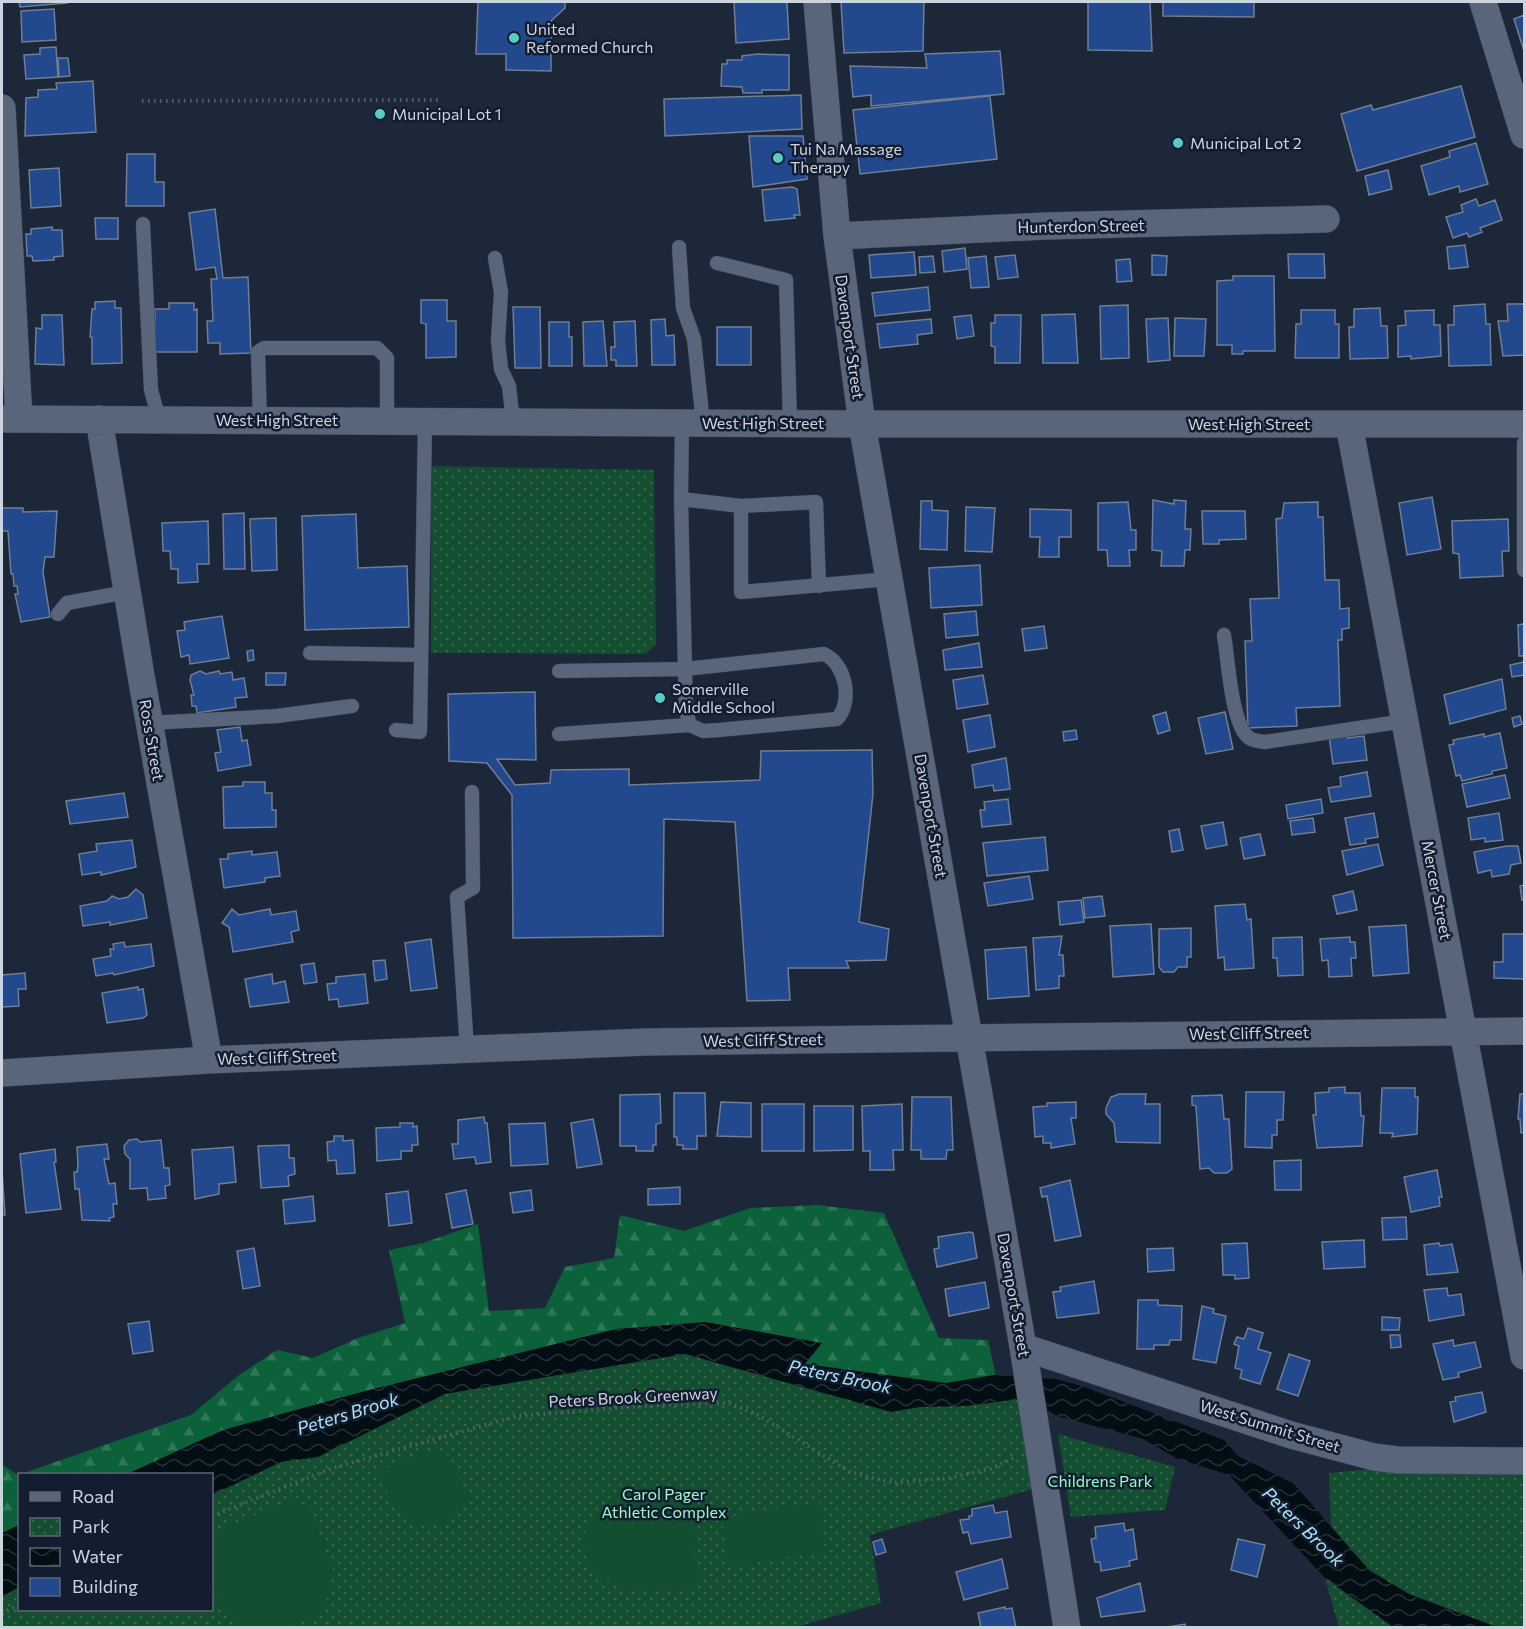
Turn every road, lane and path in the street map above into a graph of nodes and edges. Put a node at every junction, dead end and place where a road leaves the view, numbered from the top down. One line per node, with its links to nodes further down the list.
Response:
1 (817, 2): 10 (street, Davenport Street)
2 (1483, 2): 6 (street)
3 (442, 100): 4 (path)
4 (142, 101)
5 (2, 108): 9 (street)
6 (1524, 135)
7 (1326, 219): 10 (street, Hunterdon Street)
8 (143, 224): 16 (lane)
9 (5, 230): 14 (street)
10 (837, 236): 24 (street, Davenport Street)
11 (679, 247): 21 (lane)
12 (495, 258): 20 (lane)
13 (717, 262): 23 (lane)
14 (10, 419): 15 (street, West High Street)
15 (99, 419): 16 (street, West High Street); 32 (street, Ross Street)
16 (159, 419): 17 (street, West High Street)
17 (260, 420): 18 (street, West High Street); 18 (lane)
18 (387, 421): 19 (street, West High Street)
19 (425, 421): 20 (street, West High Street); 36 (lane)
20 (513, 422): 21 (street, West High Street)
21 (693, 423): 23 (street, West High Street); 27 (lane)
22 (1524, 423): 25 (street, West High Street)
23 (790, 424): 24 (street, West High Street)
24 (862, 424): 25 (street, West High Street); 30 (street, Davenport Street)
25 (1349, 424): 40 (street, Mercer Street)
26 (1524, 443): 29 (lane)
27 (681, 499): 28 (lane); 37 (lane)
28 (741, 506): 31 (lane); 31 (lane)
29 (1524, 570)
30 (889, 579): 31 (lane); 48 (street, Davenport Street)
31 (819, 586)
32 (127, 592): 33 (lane); 41 (street, Ross Street)
33 (58, 614)
34 (1224, 635): 40 (lane)
35 (310, 653): 36 (lane)
36 (421, 655): 43 (lane)
37 (685, 669): 38 (lane); 42 (lane); 42 (lane)
38 (559, 671)
39 (352, 706): 41 (lane)
40 (1405, 721): 46 (street, Mercer Street)
41 (149, 723): 50 (street, Ross Street)
42 (690, 725): 44 (lane)
43 (396, 730)
44 (559, 734)
45 (472, 792): 49 (lane)
46 (1464, 1032): 47 (street, West Cliff Street); 48 (street, West Cliff Street); 52 (street, Mercer Street)
47 (1524, 1032)
48 (969, 1036): 49 (street, West Cliff Street); 53 (street, Davenport Street)
49 (467, 1049): 50 (street, West Cliff Street)
50 (209, 1060): 51 (street, West Cliff Street)
51 (2, 1073)
52 (1524, 1356)
53 (1025, 1358): 54 (street, West Summit Street); 59 (street, Davenport Street)
54 (1524, 1461)
55 (1021, 1468): 56 (path, Peters Brook Greenway)
56 (213, 1516)
57 (18, 1605): 58 (path)
58 (2, 1614)
59 (1067, 1628)

